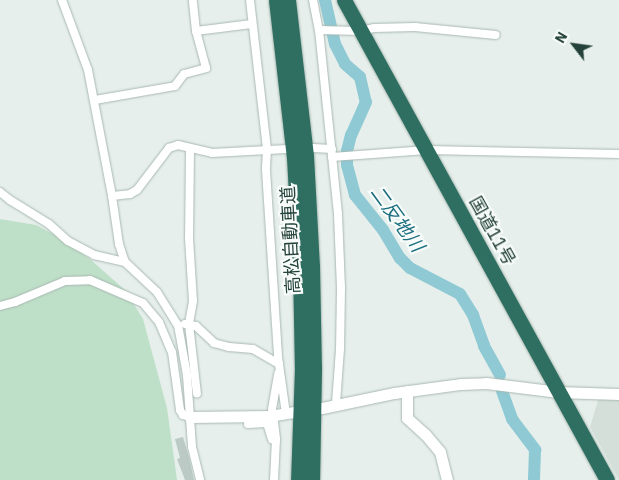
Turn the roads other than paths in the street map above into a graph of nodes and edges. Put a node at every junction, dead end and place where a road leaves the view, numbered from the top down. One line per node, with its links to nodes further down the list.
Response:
1 (62, 0): 13 (street)
2 (193, 0): 10 (street)
3 (250, 0): 8 (street)
4 (276, 0): 42 (highway, 高松自動車道)
5 (288, 0): 43 (highway, 高松自動車道)
6 (313, 0): 9 (street)
7 (344, 0): 11 (highway, 国道11号)
8 (252, 24): 10 (street); 16 (street)
9 (319, 30): 11 (street); 19 (street)
10 (196, 31): 13 (street)
11 (360, 31): 12 (street); 18 (highway, 国道11号)
12 (496, 35)
13 (95, 100): 22 (street)
14 (190, 148): 16 (street); 22 (street); 25 (street)
15 (313, 148): 19 (street)
16 (267, 149): 17 (street); 27 (street)
17 (287, 149)
18 (427, 150): 19 (street); 20 (street); 29 (highway, 国道11号)
19 (332, 153): 32 (street)
20 (619, 154)
21 (0, 192): 23 (street)
22 (112, 196): 23 (street)
23 (125, 262): 26 (street)
24 (0, 306): 36 (street)
25 (189, 324): 26 (street); 27 (street); 30 (street)
26 (178, 325): 36 (street)
27 (279, 365): 34 (street); 35 (street)
28 (407, 391): 29 (street); 32 (street); 44 (street)
29 (558, 392): 31 (street); 45 (highway, 国道11号)
30 (197, 394)
31 (619, 394)
32 (336, 404): 33 (street)
33 (322, 408)
34 (272, 409)
35 (291, 413): 36 (street)
36 (190, 417): 40 (street)
37 (274, 422): 39 (street)
38 (248, 424): 39 (street)
39 (276, 445): 41 (street)
40 (200, 480)
41 (274, 480)
42 (298, 480)
43 (312, 480)
44 (448, 480)
45 (607, 480)

